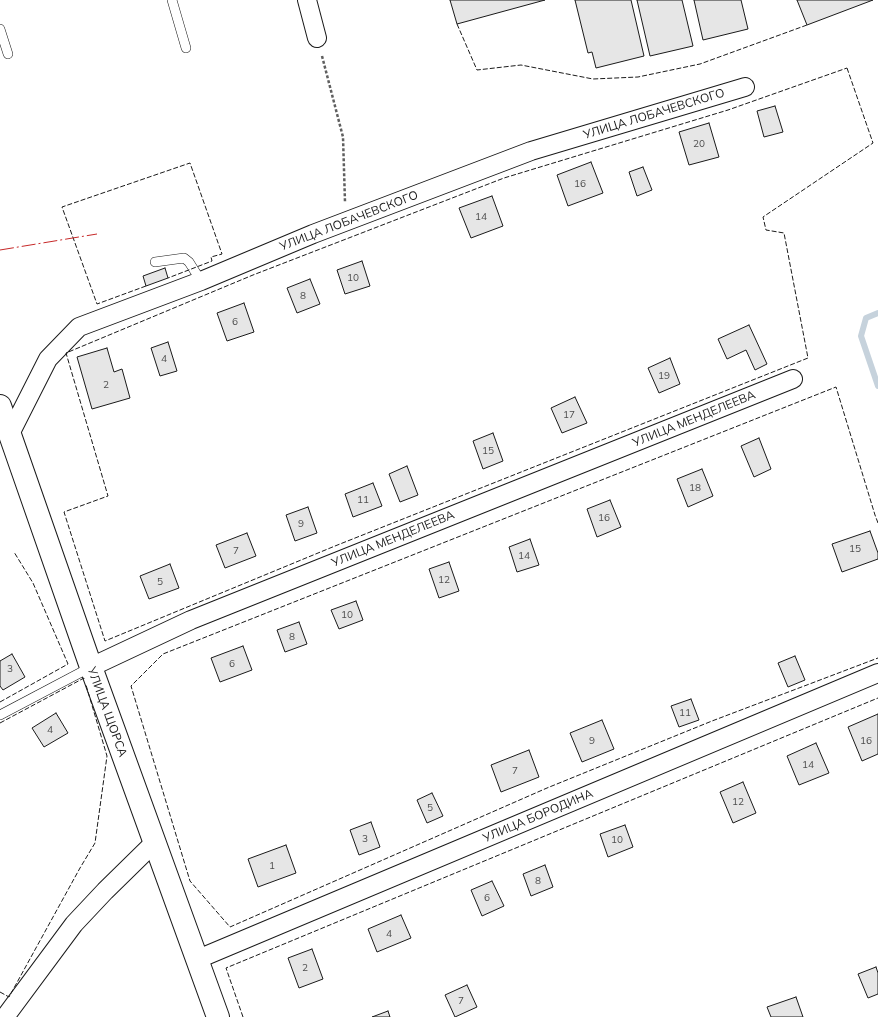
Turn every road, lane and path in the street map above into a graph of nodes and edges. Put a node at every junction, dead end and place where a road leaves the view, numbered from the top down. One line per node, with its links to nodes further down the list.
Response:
1 (172, 0): 5 (lane)
2 (307, 0): 4 (street)
3 (0, 29): 6 (lane)
4 (317, 38): 8 (path)
5 (186, 48)
6 (8, 54)
7 (745, 87): 8 (street, УЛИЦА ЛОБАЧЕВСКОГО)
8 (348, 221): 10 (street, УЛИЦА ЛОБАЧЕВСКОГО)
9 (155, 262): 10 (lane)
10 (201, 281): 13 (street, УЛИЦА ЛОБАЧЕВСКОГО)
11 (793, 379): 14 (street, УЛИЦА МЕНДЕЛЕЕВА)
12 (0, 406): 13 (main road, УЛИЦА ЩОРСА)
13 (10, 434): 14 (main road, УЛИЦА ЩОРСА)
14 (91, 667): 16 (lane, УЛИЦА МЕНДЕЛЕЕВА); 17 (main road, УЛИЦА ЩОРСА)
15 (878, 672): 18 (street, УЛИЦА БОРОДИНА)
16 (0, 715)
17 (155, 842): 18 (main road, УЛИЦА ЩОРСА); 19 (street)
18 (198, 959): 20 (main road, УЛИЦА ЩОРСА)
19 (5, 1017)
20 (218, 1017)

